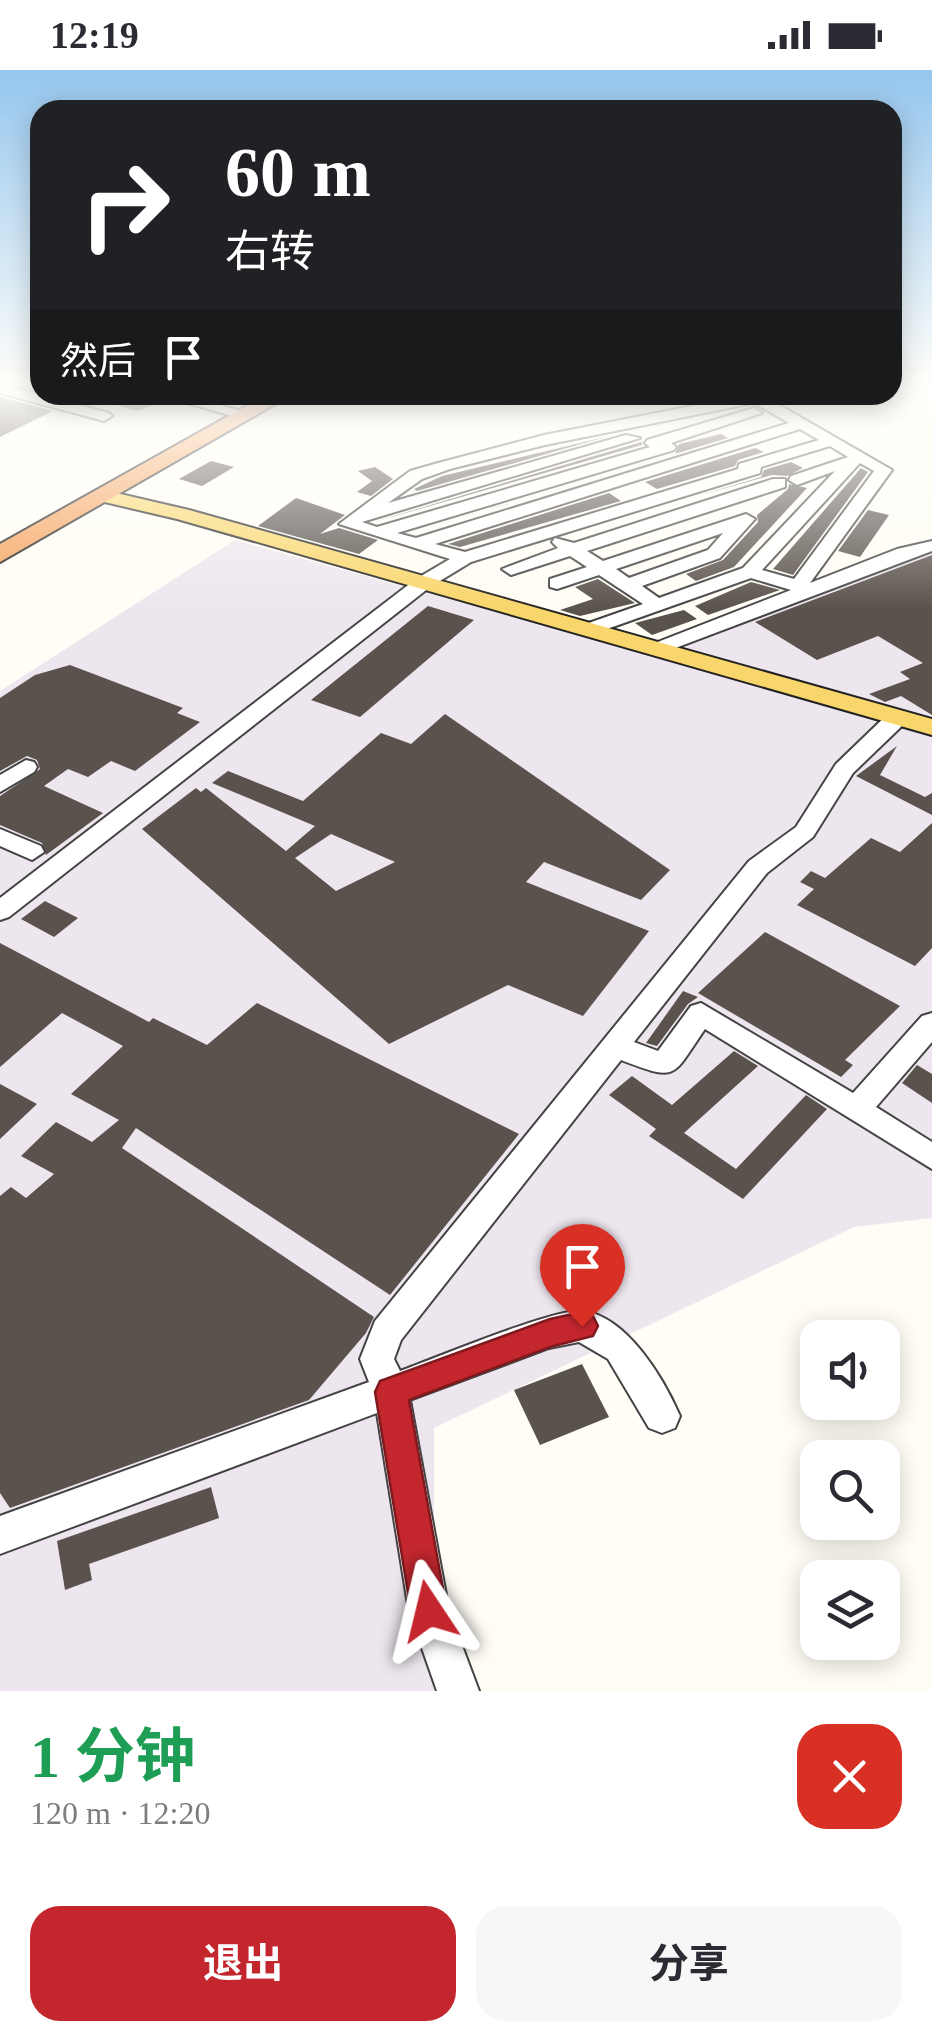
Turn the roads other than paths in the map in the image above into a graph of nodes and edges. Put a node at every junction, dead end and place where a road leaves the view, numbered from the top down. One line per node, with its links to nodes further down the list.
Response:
1 (153, 459): 33 (highway)
2 (169, 459): 21 (highway)
3 (474, 459): 14 (street)
4 (546, 459): 13 (street)
5 (562, 459): 13 (street)
6 (621, 459): 16 (street)
7 (693, 459): 19 (street)
8 (712, 459): 15 (street)
9 (777, 459): 15 (street)
10 (850, 459): 17 (street)
11 (855, 459): 20 (street)
12 (863, 459): 22 (street)
13 (551, 462): 16 (street); 18 (street)
14 (444, 466): 18 (street); 27 (street)
15 (749, 468): 17 (street); 24 (street)
16 (574, 475): 19 (street); 23 (street)
17 (788, 480): 20 (street); 26 (street); 28 (street)
18 (472, 485): 23 (street); 27 (street)
19 (606, 487): 24 (street); 25 (street)
20 (825, 487): 22 (street); 32 (street)
21 (104, 496): 38 (highway); 43 (main road)
22 (863, 496): 35 (street)
23 (492, 498): 25 (street); 30 (street)
24 (644, 502): 26 (street); 29 (street)
25 (516, 514): 29 (street); 34 (street)
26 (670, 517): 31 (street); 37 (street)
27 (352, 518): 30 (street)
28 (746, 518): 31 (street); 45 (street)
29 (546, 532): 37 (street); 39 (street)
30 (376, 533): 34 (street)
31 (699, 534): 40 (street)
32 (782, 534): 35 (street); 42 (street)
33 (0, 544)
34 (418, 544): 39 (street)
35 (829, 545): 42 (street)
36 (932, 546): 47 (street)
37 (572, 549): 40 (street); 41 (street)
38 (0, 554)
39 (465, 558): 43 (street)
40 (600, 568): 44 (street); 45 (street)
41 (511, 569)
42 (750, 572): 46 (street)
43 (423, 582): 48 (main road); 56 (street)
44 (558, 583)
45 (627, 586): 46 (street)
46 (664, 601): 47 (street); 48 (street)
47 (714, 626): 49 (street)
48 (590, 629): 49 (main road)
49 (657, 649): 50 (main road)
50 (898, 717): 51 (main road); 58 (street)
51 (932, 728)
52 (26, 767): 53 (street)
53 (0, 785)
54 (0, 837): 55 (street)
55 (32, 852)
56 (0, 911)
57 (932, 1023): 59 (street)
58 (615, 1046): 59 (street); 61 (street)
59 (857, 1110): 60 (street)
60 (932, 1157)
61 (391, 1392): 62 (street); 63 (street); 64 (street)
62 (662, 1416)
63 (0, 1535)
64 (458, 1691)

